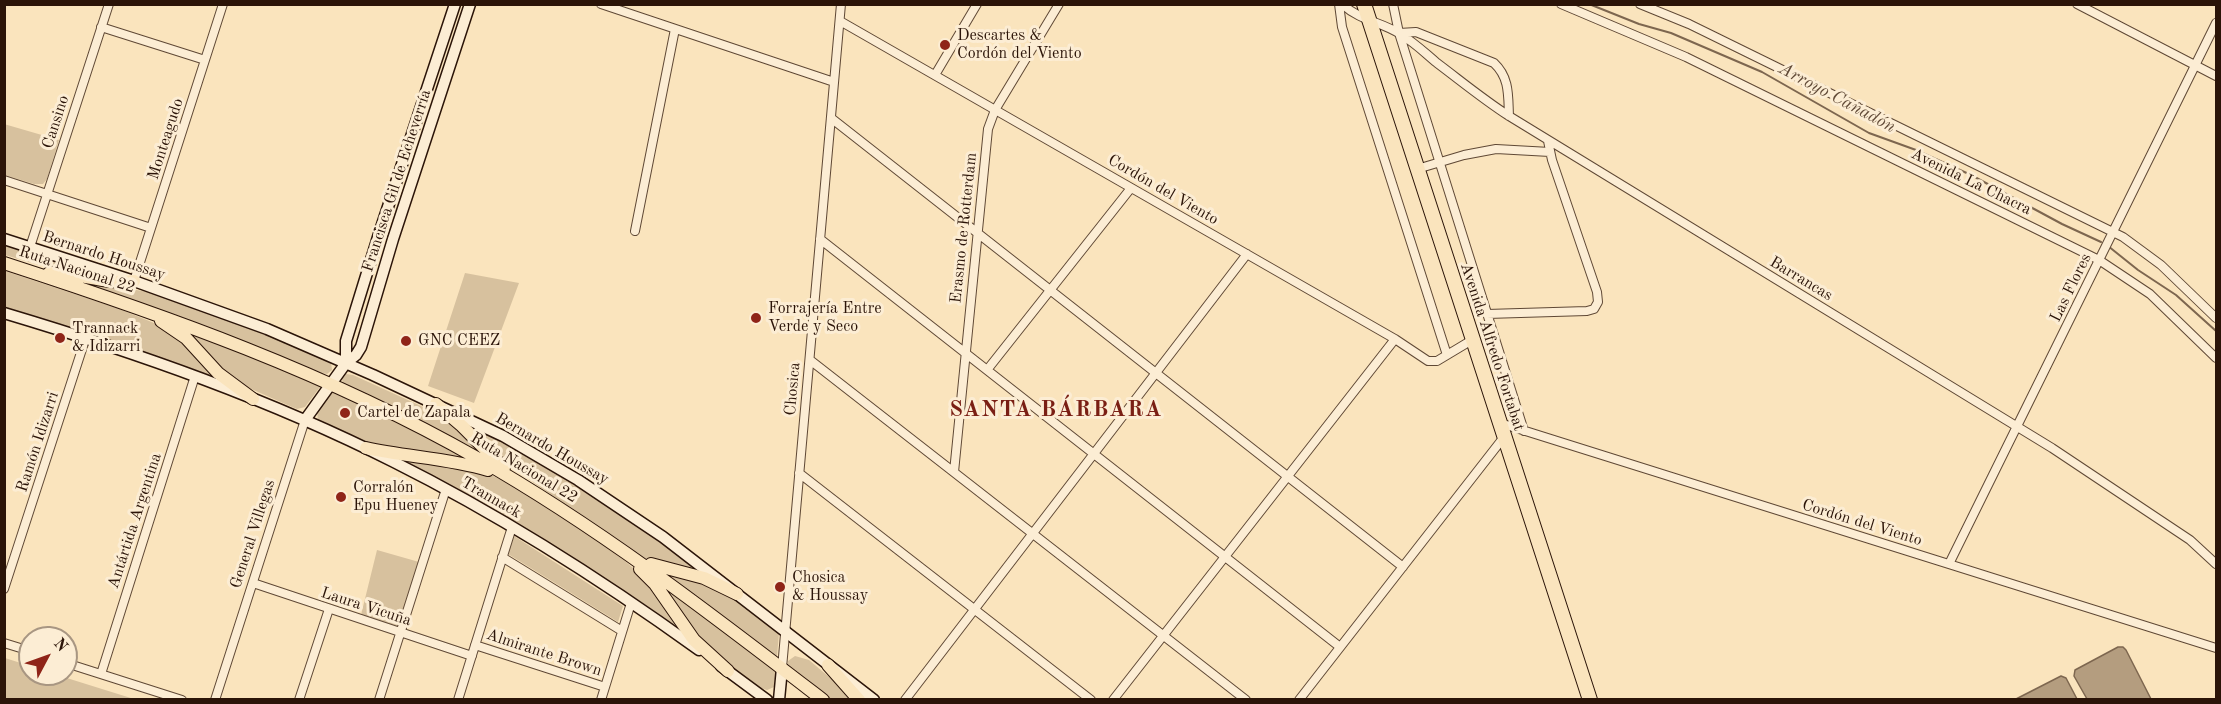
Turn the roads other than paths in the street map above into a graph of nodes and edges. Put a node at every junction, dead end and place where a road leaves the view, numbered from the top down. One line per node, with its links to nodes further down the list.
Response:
1 (109, 4): 19 (street, Cansino)
2 (223, 4): 22 (street, Monteagudo)
3 (455, 4): 41 (street, Francisca Gil de Echeverría)
4 (470, 4): 43 (street, Francisca Gil de Echeverría)
5 (601, 4): 20 (street)
6 (841, 4): 16 (street, Chosica)
7 (977, 4): 24 (street)
8 (1059, 4): 27 (street, Erasmo de Rotterdam)
9 (1340, 4): 17 (street); 60 (street)
10 (1364, 4): 17 (highway, Avenida Alfredo Fortabat)
11 (1393, 4): 21 (street)
12 (1561, 4): 47 (street, Avenida La Chacra)
13 (1640, 4): 15 (street, Avenida La Chacra)
14 (2077, 4): 23 (street)
15 (1660, 8): 39 (street, Avenida La Chacra)
16 (840, 21): 24 (street, Cordón del Viento); 26 (street, Chosica)
17 (1370, 22): 21 (street, Barrancas); 33 (highway, Avenida Alfredo Fortabat)
18 (2217, 23): 23 (street, Las Flores)
19 (101, 27): 22 (street); 36 (street, Cansino)
20 (675, 29): 26 (street); 38 (street)
21 (1399, 33): 28 (street, Barrancas); 28 (street); 32 (street)
22 (205, 60): 37 (street, Monteagudo)
23 (2196, 64): 25 (street); 39 (street, Las Flores)
24 (934, 75): 27 (street, Cordón del Viento)
25 (2217, 76)
26 (834, 82): 29 (street, Chosica)
27 (995, 110): 35 (street, Cordón del Viento); 40 (street, Erasmo de Rotterdam)
28 (1509, 116): 30 (street, Barrancas)
29 (831, 118): 40 (street); 44 (street, Chosica)
30 (1548, 141): 31 (street); 71 (street, Barrancas)
31 (1550, 152): 32 (street); 54 (street)
32 (1440, 162): 33 (street); 54 (street)
33 (1417, 169): 58 (highway, Avenida Alfredo Fortabat)
34 (4, 180): 36 (street)
35 (1131, 188): 46 (street, Cordón del Viento); 51 (street)
36 (47, 194): 37 (street); 45 (street, Cansino)
37 (151, 228): 50 (street, Monteagudo)
38 (634, 231)
39 (2113, 232): 47 (street, Las Flores); 55 (street, Avenida La Chacra)
40 (977, 233): 51 (street); 59 (street, Erasmo de Rotterdam)
41 (378, 234): 43 (street); 63 (street, Francisca Gil de Echeverría)
42 (4, 239): 45 (street, Bernardo Houssay)
43 (393, 239): 63 (street, Francisca Gil de Echeverría)
44 (820, 239): 59 (street); 62 (street, Chosica)
45 (30, 247): 50 (street, Bernardo Houssay)
46 (1246, 254): 57 (street, Cordón del Viento); 65 (street)
47 (2099, 260): 61 (street, Avenida La Chacra); 71 (street, Las Flores)
48 (4, 263): 49 (main road, Ruta Nacional 22)
49 (35, 273): 50 (main road); 52 (main road, Ruta Nacional 22)
50 (134, 281): 63 (street, Bernardo Houssay)
51 (1050, 290): 64 (street); 65 (street)
52 (117, 300): 67 (main road, Ruta Nacional 22); 68 (main road)
53 (4, 312): 56 (street, Trannack)
54 (1487, 314): 73 (street)
55 (2217, 318)
56 (86, 337): 66 (street, Trannack); 92 (street, Ramón Idizarri)
57 (1395, 339): 60 (street, Cordón del Viento); 79 (street)
58 (1472, 340): 60 (street); 72 (highway, Avenida Alfredo Fortabat)
59 (965, 353): 64 (street); 76 (street, Erasmo de Rotterdam)
60 (1447, 355)
61 (2217, 358)
62 (810, 360): 76 (street); 77 (street, Chosica)
63 (346, 363): 67 (street, Francisca Gil de Echeverría); 69 (street, Bernardo Houssay)
64 (987, 370): 75 (street)
65 (1155, 373): 75 (street); 79 (street)
66 (195, 376): 68 (street, Trannack); 109 (street, Antártida Argentina)
67 (331, 383): 70 (street, General Villegas); 78 (main road, Ruta Nacional 22)
68 (253, 399): 70 (street, Trannack)
69 (436, 404): 81 (main road); 93 (street, Bernardo Houssay)
70 (304, 420): 74 (street, Trannack); 91 (street, General Villegas)
71 (2017, 427): 88 (street, Las Flores); 89 (street, Barrancas)
72 (1502, 430): 73 (street, Cordón del Viento); 90 (street); 127 (highway, Avenida Alfredo Fortabat)
73 (1524, 431): 88 (street, Cordón del Viento)
74 (366, 448): 78 (main road); 80 (street, Trannack)
75 (1094, 453): 83 (street); 87 (street)
76 (954, 472): 83 (street)
77 (800, 473): 96 (street); 99 (street, Chosica)
78 (508, 475): 81 (main road, Ruta Nacional 22)
79 (1287, 476): 87 (street); 90 (street)
80 (446, 489): 82 (street, Trannack); 98 (street)
81 (538, 494): 84 (main road, Ruta Nacional 22)
82 (512, 527): 86 (street); 94 (street, Trannack)
83 (1032, 533): 96 (street); 100 (street)
84 (606, 538): 85 (main road, Ruta Nacional 22); 108 (main road)
85 (631, 555): 93 (main road); 107 (main road, Ruta Nacional 22)
86 (502, 557): 97 (street); 101 (street)
87 (1225, 557): 100 (street); 102 (street)
88 (1949, 564): 103 (street, Cordón del Viento)
89 (2217, 564)
90 (1403, 567): 102 (street)
91 (253, 583): 95 (street, Laura Vicuña); 112 (street, General Villegas)
92 (4, 589)
93 (737, 594): 99 (street, Bernardo Houssay)
94 (631, 603): 97 (street); 108 (street, Trannack)
95 (329, 609): 98 (street, Laura Vicuña); 113 (street)
96 (974, 609): 122 (street); 123 (street)
97 (622, 631): 110 (street)
98 (400, 632): 104 (street, Laura Vicuña); 114 (street)
99 (785, 633): 105 (street, Bernardo Houssay); 107 (street, Chosica)
100 (1164, 635): 124 (street); 125 (street)
101 (475, 645): 104 (street); 110 (street, Almirante Brown)
102 (1340, 647): 126 (street)
103 (2217, 648)
104 (471, 656): 115 (street)
105 (828, 664): 120 (main road); 121 (street, Bernardo Houssay)
106 (78, 667): 109 (street)
107 (782, 668): 118 (street); 119 (main road, Ruta Nacional 22)
108 (728, 671): 117 (street, Trannack)
109 (101, 674): 111 (street)
110 (605, 687): 116 (street)
111 (182, 699)
112 (216, 699)
113 (299, 699)
114 (379, 699)
115 (458, 699)
116 (601, 699)
117 (767, 699)
118 (779, 699)
119 (823, 699)
120 (859, 699)
121 (874, 699)
122 (905, 699)
123 (1091, 699)
124 (1113, 699)
125 (1246, 699)
126 (1299, 699)
127 (1590, 699)

